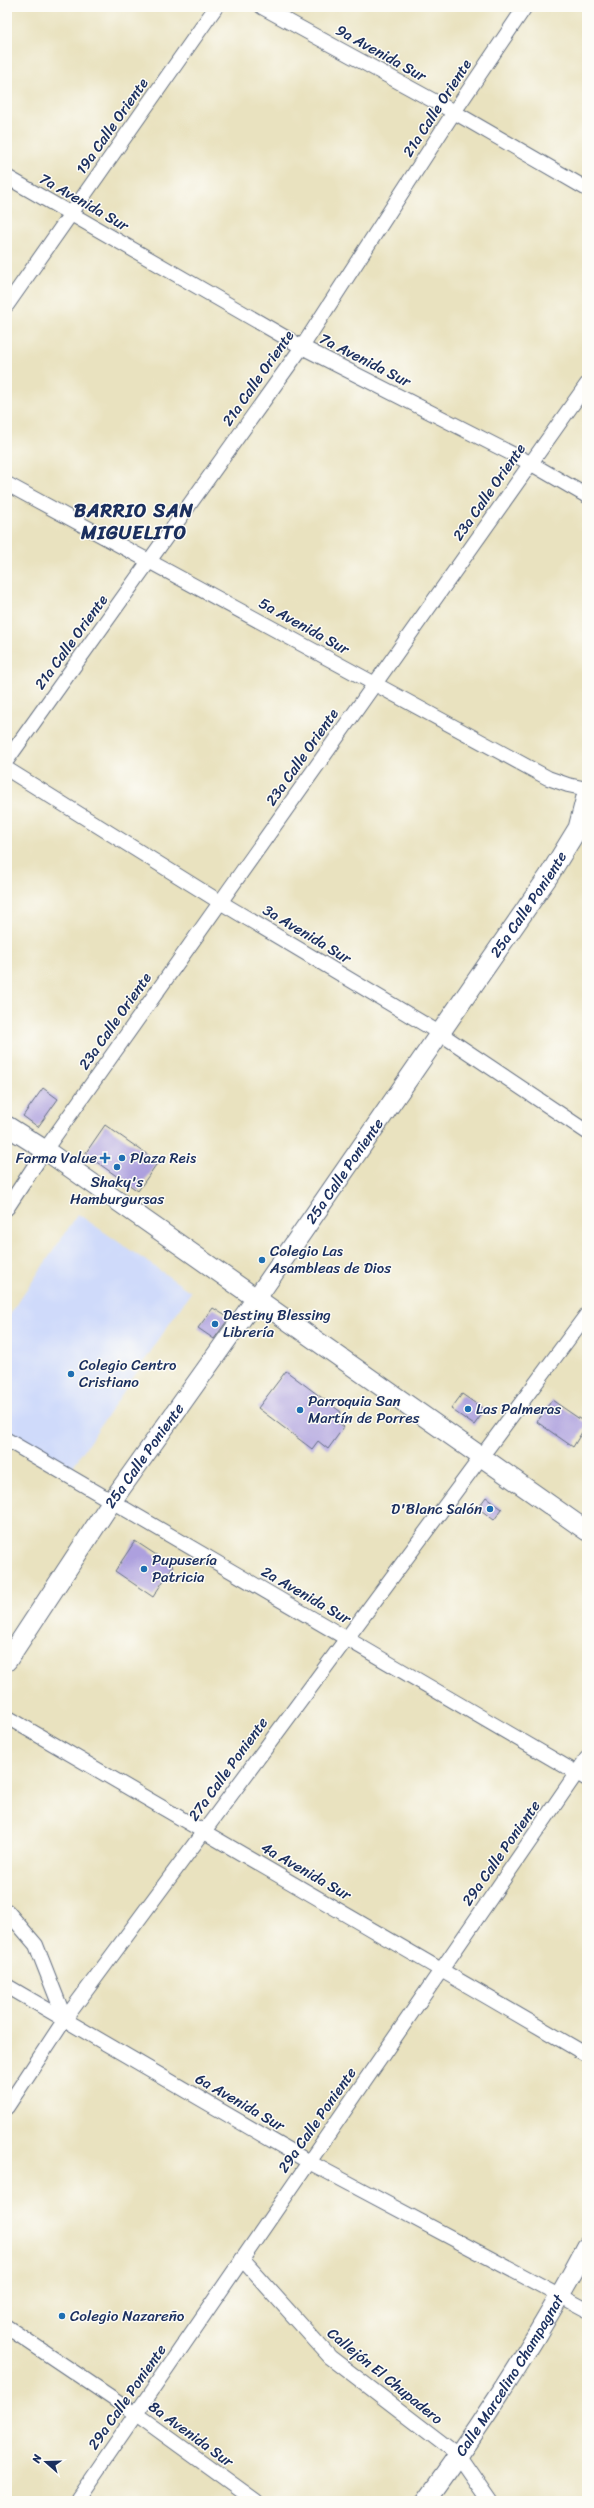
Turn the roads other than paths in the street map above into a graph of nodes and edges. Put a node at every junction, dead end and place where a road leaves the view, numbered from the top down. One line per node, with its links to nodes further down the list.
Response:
1 (216, 7): 7 (street, 19a Calle Oriente)
2 (262, 7): 4 (street, 9a Avenida Sur)
3 (525, 7): 4 (street, 21a Calle Oriente)
4 (454, 112): 6 (street, 9a Avenida Sur); 9 (street, 21a Calle Oriente)
5 (7, 177): 7 (street, 7a Avenida Sur)
6 (587, 189)
7 (71, 213): 8 (street, 19a Calle Oriente); 9 (street, 7a Avenida Sur)
8 (7, 305)
9 (302, 347): 11 (street, 7a Avenida Sur); 14 (street, 21a Calle Oriente)
10 (587, 384): 11 (street, 23a Calle Oriente)
11 (530, 464): 13 (street, 7a Avenida Sur); 15 (street, 23a Calle Oriente)
12 (7, 484): 14 (street, 5a Avenida Sur)
13 (587, 496)
14 (150, 560): 15 (street, 5a Avenida Sur); 16 (street, 21a Calle Oriente)
15 (374, 684): 18 (street, 5a Avenida Sur); 20 (street, 23a Calle Oriente)
16 (7, 760)
17 (7, 770): 20 (street, 3a Avenida Sur)
18 (587, 789)
19 (587, 793): 21 (street, 25a Calle Poniente)
20 (220, 902): 21 (street, 3a Avenida Sur); 24 (street, 23a Calle Oriente)
21 (441, 1034): 23 (street, 3a Avenida Sur); 26 (street, 25a Calle Poniente)
22 (7, 1126): 24 (street)
23 (587, 1132)
24 (45, 1150): 25 (street, 23a Calle Oriente); 26 (street)
25 (7, 1208)
26 (256, 1299): 29 (street); 30 (street, 25a Calle Poniente)
27 (587, 1314): 29 (street, 27a Calle Poniente)
28 (7, 1440): 30 (street, 2a Avenida Sur)
29 (481, 1455): 31 (street); 32 (street, 27a Calle Poniente)
30 (112, 1501): 32 (street, 2a Avenida Sur); 33 (street, 25a Calle Poniente)
31 (587, 1531)
32 (346, 1638): 36 (street, 2a Avenida Sur); 37 (street, 27a Calle Poniente)
33 (7, 1661)
34 (7, 1717): 37 (street, 4a Avenida Sur)
35 (587, 1758): 36 (street, 29a Calle Poniente)
36 (582, 1776): 39 (street, 29a Calle Poniente)
37 (204, 1831): 39 (street, 4a Avenida Sur); 41 (street, 27a Calle Poniente)
38 (7, 1912): 41 (street)
39 (441, 1970): 42 (street, 4a Avenida Sur); 44 (street, 29a Calle Poniente)
40 (7, 1986): 41 (street, 6a Avenida Sur)
41 (65, 2019): 43 (street, 27a Calle Poniente); 44 (street, 6a Avenida Sur)
42 (587, 2055)
43 (7, 2107)
44 (309, 2162): 46 (street, 29a Calle Poniente); 47 (street, 6a Avenida Sur)
45 (587, 2246): 47 (street, Calle Marcelino Champagnat)
46 (242, 2259): 50 (street, 29a Calle Poniente); 51 (street, Callejón El Chupadero)
47 (561, 2295): 48 (street, 6a Avenida Sur); 51 (street, Calle Marcelino Champagnat)
48 (587, 2310)
49 (7, 2327): 50 (street, 8a Avenida Sur)
50 (136, 2414): 52 (street, 29a Calle Poniente); 53 (street, 8a Avenida Sur)
51 (459, 2456): 54 (street, Calle Marcelino Champagnat); 55 (street, Callejón El Chupadero)
52 (76, 2501)
53 (256, 2501)
54 (426, 2501)
55 (490, 2501)

